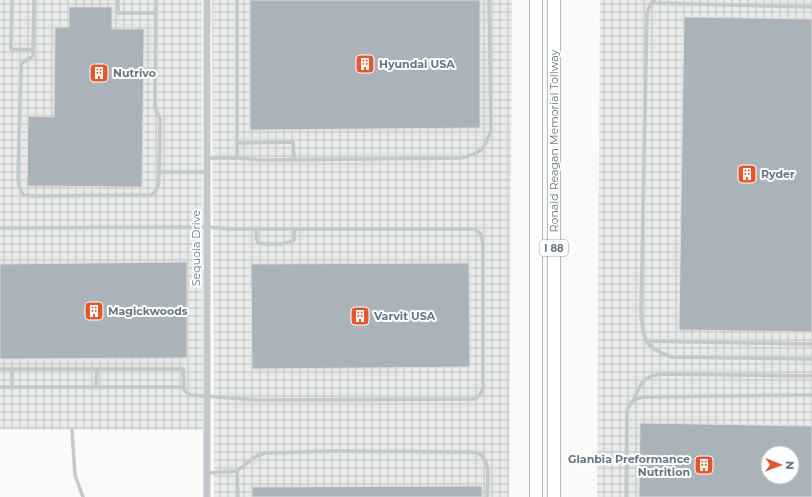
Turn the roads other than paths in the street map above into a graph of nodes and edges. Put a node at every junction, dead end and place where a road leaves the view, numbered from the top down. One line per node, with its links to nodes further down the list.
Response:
1 (12, 0): 13 (lane)
2 (34, 0): 13 (lane)
3 (118, 0): 12 (lane)
4 (156, 0): 12 (lane)
5 (208, 0): 15 (street, Sequoia Drive)
6 (237, 0): 14 (lane)
7 (489, 0): 17 (lane)
8 (536, 0): 45 (highway, Ronald Reagan Memorial Tollway / I 88)
9 (554, 0): 46 (highway, Ronald Reagan Memorial Tollway / I 88)
10 (652, 2): 11 (lane); 24 (lane)
11 (812, 7)
12 (156, 13): 18 (lane)
13 (33, 50): 18 (lane)
14 (237, 143): 16 (lane); 17 (lane)
15 (207, 158): 16 (lane); 19 (street, Sequoia Drive)
16 (237, 158): 17 (lane)
17 (294, 160)
18 (159, 172): 19 (lane)
19 (207, 172): 20 (street, Sequoia Drive)
20 (207, 227): 21 (lane); 22 (lane); 36 (street, Sequoia Drive)
21 (0, 228)
22 (256, 229): 23 (lane); 23 (lane)
23 (295, 229): 36 (lane)
24 (646, 341): 25 (lane); 26 (lane)
25 (812, 344)
26 (812, 359)
27 (0, 369): 28 (lane)
28 (12, 369): 29 (lane); 32 (lane)
29 (96, 369): 33 (lane); 34 (lane)
30 (812, 376): 37 (lane)
31 (0, 387): 32 (lane)
32 (12, 387): 33 (lane)
33 (96, 387): 34 (lane)
34 (183, 387): 36 (lane)
35 (812, 395): 37 (lane)
36 (207, 396): 40 (street, Sequoia Drive)
37 (634, 399): 47 (lane)
38 (72, 430): 41 (lane)
39 (237, 471): 40 (lane); 43 (lane); 44 (lane)
40 (207, 472): 42 (street, Sequoia Drive)
41 (83, 497)
42 (207, 497)
43 (238, 497)
44 (487, 497)
45 (536, 497)
46 (554, 497)
47 (626, 497)

